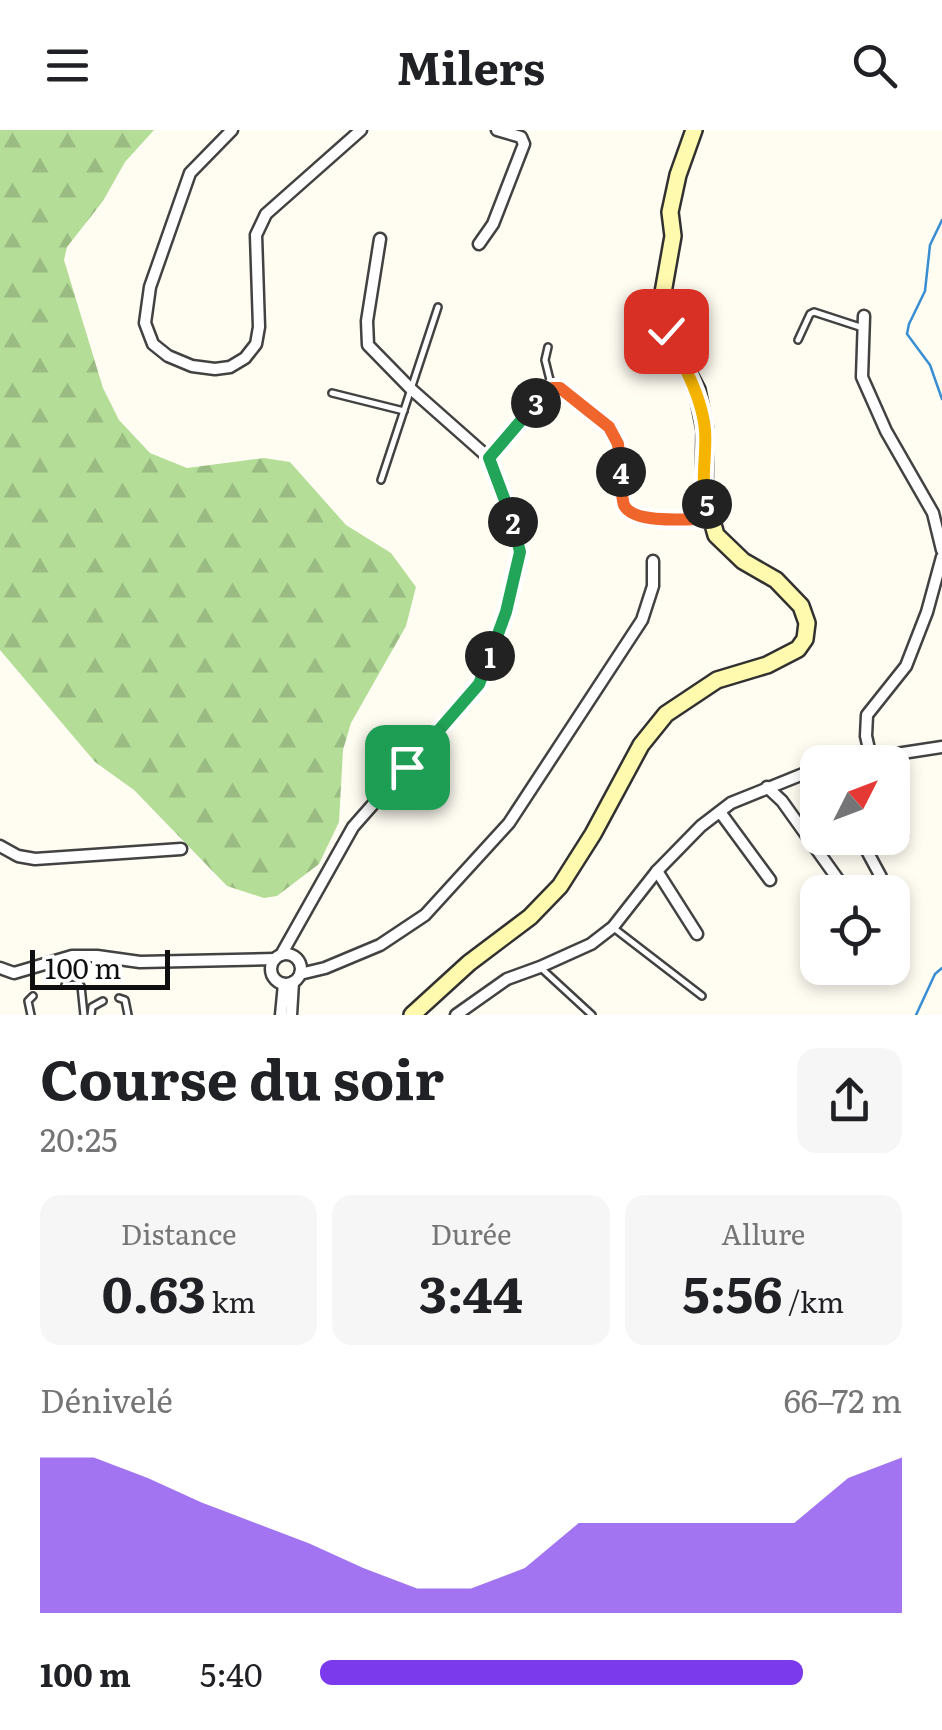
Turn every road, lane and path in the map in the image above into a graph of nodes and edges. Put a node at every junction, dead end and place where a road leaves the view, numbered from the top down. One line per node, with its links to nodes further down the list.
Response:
1 (232, 130): 2 (street)
2 (360, 130)
3 (497, 130): 6 (street)
4 (694, 130): 17 (main road)
5 (380, 239): 12 (street)
6 (479, 244)
7 (438, 307): 12 (lane)
8 (864, 322): 9 (lane); 18 (street)
9 (798, 340)
10 (548, 347): 11 (lane)
11 (552, 388): 15 (street); 17 (street)
12 (412, 389): 14 (lane); 15 (street)
13 (332, 392): 14 (lane)
14 (404, 411): 16 (lane)
15 (489, 458): 35 (street)
16 (380, 480)
17 (711, 518): 49 (main road)
18 (942, 550)
19 (942, 557): 21 (street)
20 (653, 561): 35 (street)
21 (868, 745)
22 (942, 748): 23 (street)
23 (910, 753)
24 (800, 775): 25 (street)
25 (767, 787): 26 (street); 30 (street)
26 (720, 812): 29 (street); 31 (street)
27 (0, 846): 28 (street)
28 (181, 849)
29 (656, 871): 32 (street); 33 (street)
30 (835, 875)
31 (770, 880)
32 (613, 927): 37 (street); 41 (lane)
33 (698, 934)
34 (246, 961): 35 (street); 36 (street); 38 (street)
35 (289, 967): 38 (street); 38 (street); 47 (street); 48 (street)
36 (0, 968)
37 (540, 968): 50 (street); 51 (lane)
38 (271, 972)
39 (65, 985): 45 (lane)
40 (33, 996): 44 (lane)
41 (702, 996)
42 (120, 998): 46 (lane)
43 (103, 1002): 45 (lane)
44 (31, 1015)
45 (87, 1015)
46 (128, 1015)
47 (281, 1015)
48 (292, 1015)
49 (412, 1015)
50 (456, 1015)
51 (592, 1015)

